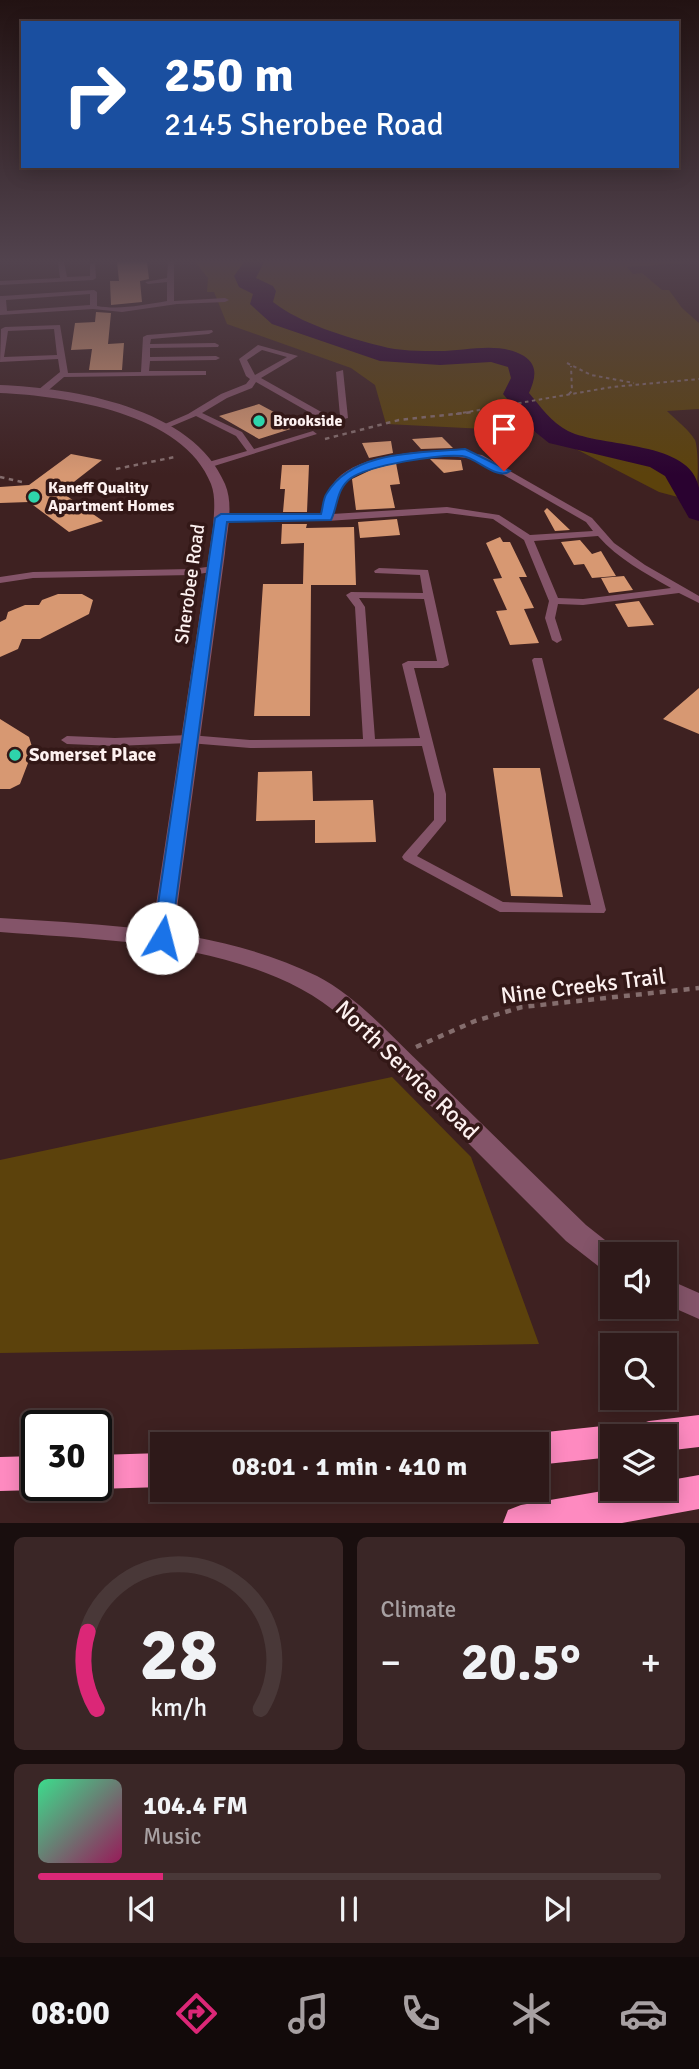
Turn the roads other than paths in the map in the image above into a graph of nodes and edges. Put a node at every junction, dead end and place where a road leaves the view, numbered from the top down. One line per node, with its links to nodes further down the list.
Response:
1 (4, 333): 8 (lane)
2 (58, 333): 6 (lane)
3 (196, 333): 5 (lane)
4 (215, 345): 5 (lane)
5 (146, 346): 9 (lane)
6 (61, 357): 8 (lane); 13 (lane)
7 (216, 358): 9 (lane)
8 (0, 359)
9 (146, 359): 12 (lane)
10 (340, 372): 14 (lane)
11 (203, 373): 12 (lane)
12 (145, 374): 13 (lane)
13 (61, 375): 16 (lane)
14 (255, 378): 14 (lane); 17 (lane)
15 (2, 391): 16 (street, Sherobee Road)
16 (41, 392): 18 (street, Sherobee Road)
17 (196, 413): 18 (lane); 20 (lane)
18 (162, 427): 21 (street, Sherobee Road)
19 (317, 437): 20 (lane)
20 (252, 452): 21 (lane)
21 (208, 465): 22 (street, Sherobee Road)
22 (221, 518): 23 (lane); 26 (street, Sherobee Road)
23 (327, 518): 24 (lane); 25 (lane)
24 (601, 533): 25 (lane); 31 (lane)
25 (528, 538): 34 (lane)
26 (214, 569): 28 (lane); 37 (street, Sherobee Road)
27 (379, 571): 32 (lane)
28 (33, 575): 29 (lane); 30 (lane)
29 (0, 580)
30 (0, 588)
31 (680, 590): 33 (lane); 34 (lane)
32 (429, 596): 39 (lane); 40 (lane)
33 (699, 600)
34 (554, 601): 35 (lane)
35 (557, 640)
36 (538, 660): 40 (lane)
37 (189, 739): 38 (lane); 39 (lane); 42 (street, Sherobee Road)
38 (67, 740)
39 (369, 742): 40 (lane)
40 (427, 742)
41 (0, 925): 42 (street, North Service Road)
42 (162, 938): 43 (street, North Service Road)
43 (600, 1251)
44 (677, 1296): 45 (street)
45 (699, 1306)
46 (699, 1431): 47 (highway)
47 (677, 1434)
48 (600, 1442): 49 (highway)
49 (549, 1447)
50 (150, 1470): 51 (highway)
51 (112, 1472)
52 (21, 1473): 53 (highway)
53 (0, 1474)
54 (699, 1492): 55 (highway)
55 (521, 1523)

